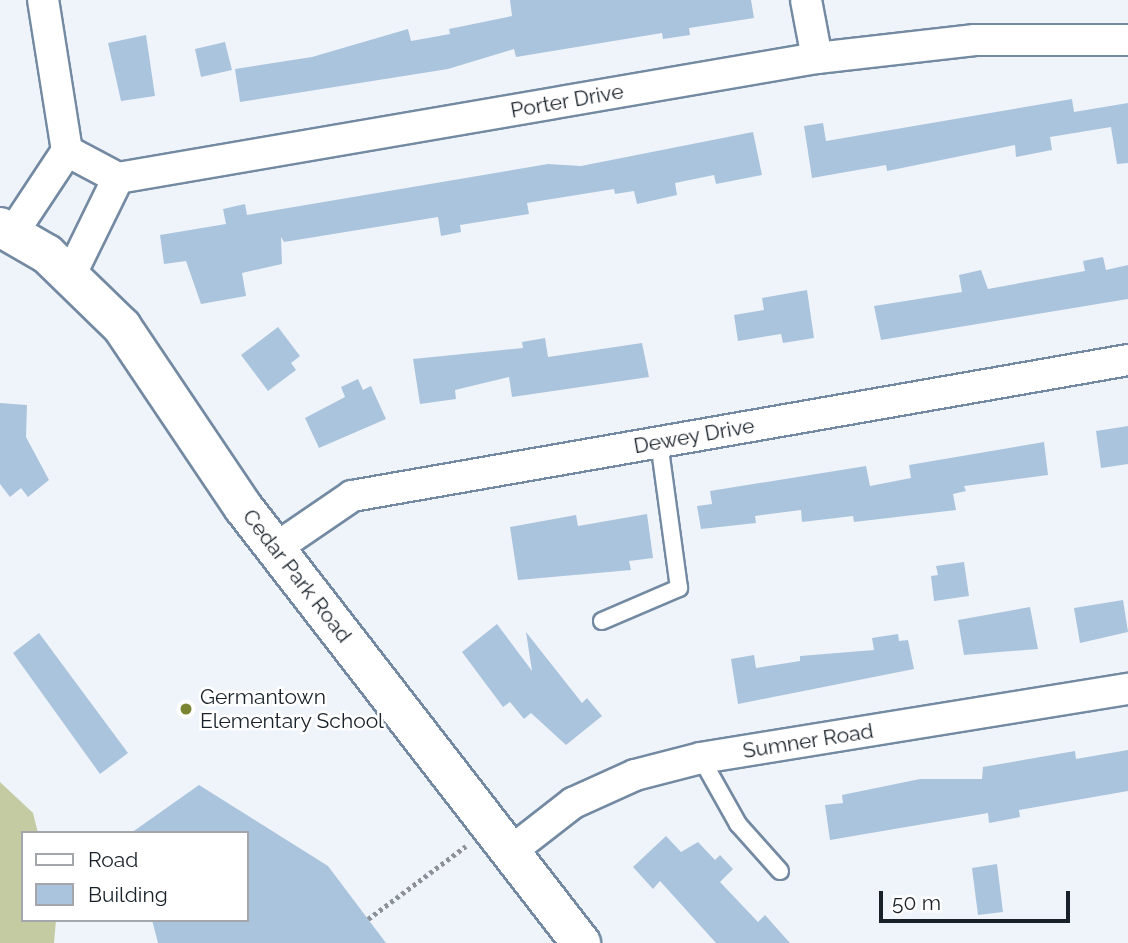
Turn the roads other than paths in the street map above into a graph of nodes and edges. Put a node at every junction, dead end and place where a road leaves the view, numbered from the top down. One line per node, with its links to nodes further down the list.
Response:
1 (43, 0): 5 (street)
2 (806, 0): 4 (street)
3 (1128, 40): 4 (street, Porter Drive)
4 (817, 58): 6 (street, Porter Drive)
5 (67, 150): 6 (street); 7 (street)
6 (118, 178): 8 (street)
7 (6, 230): 8 (street, Cedar Park Road)
8 (70, 276): 11 (street, Cedar Park Road)
9 (1128, 360): 10 (street, Dewey Drive)
10 (659, 442): 11 (street, Dewey Drive); 12 (lane)
11 (276, 548): 15 (street, Cedar Park Road)
12 (602, 621)
13 (1128, 689): 14 (street, Sumner Road)
14 (701, 758): 15 (street, Sumner Road); 16 (lane)
15 (500, 839): 17 (street, Cedar Park Road)
16 (780, 871)
17 (581, 943)

